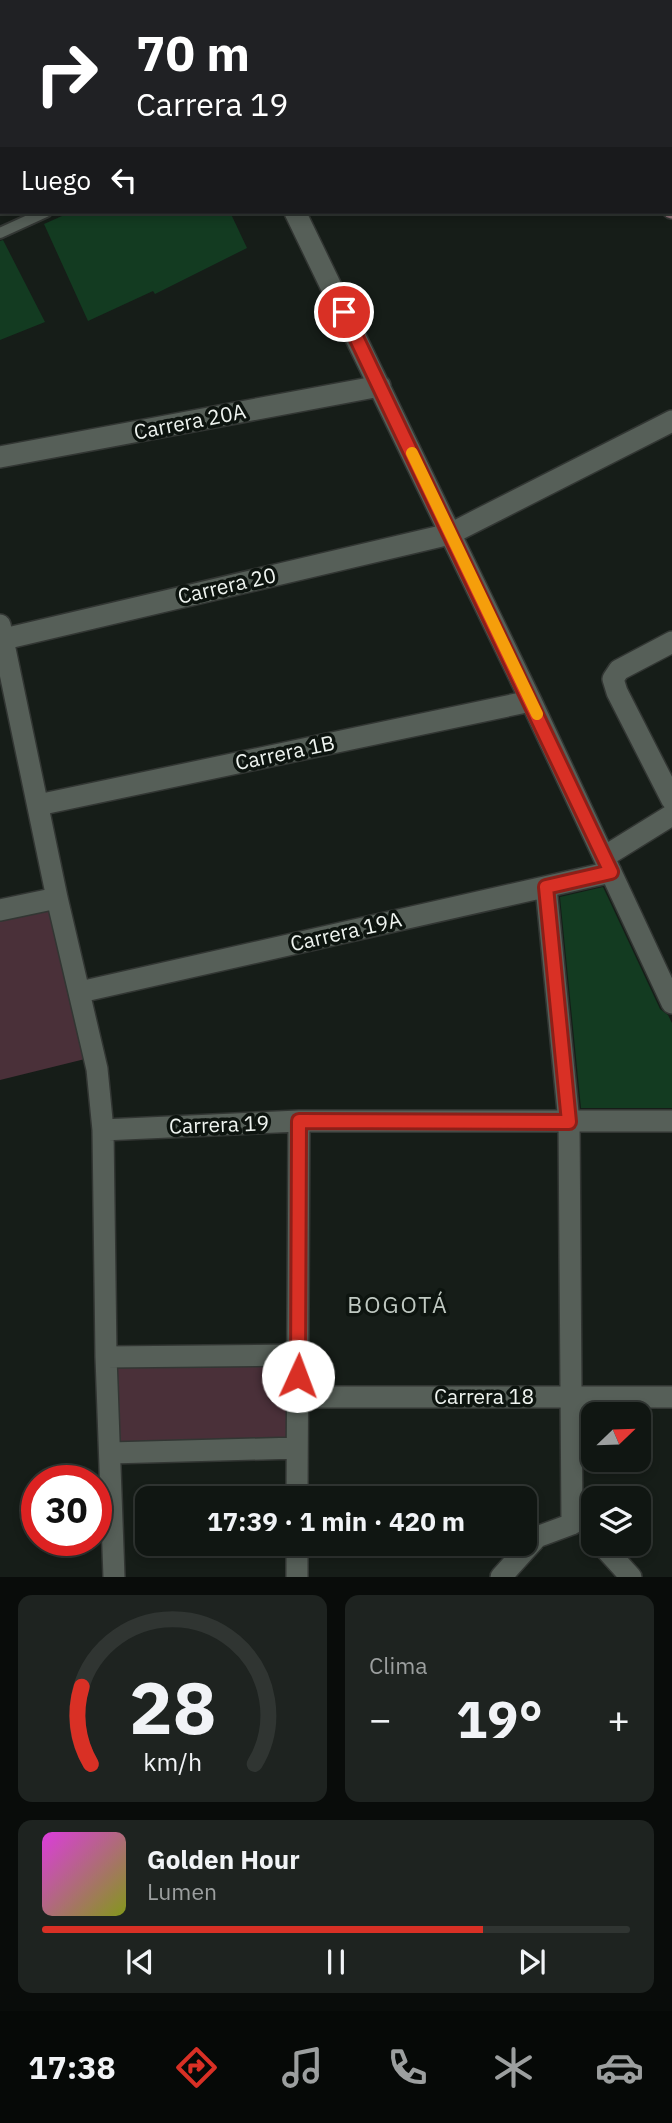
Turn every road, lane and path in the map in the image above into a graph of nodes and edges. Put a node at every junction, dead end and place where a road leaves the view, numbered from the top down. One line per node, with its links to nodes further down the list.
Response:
1 (42, 214): 3 (lane)
2 (296, 214): 4 (street)
3 (0, 233)
4 (380, 386): 6 (street, Carrera 20A); 7 (street)
5 (672, 421): 7 (street, Carrera 20)
6 (0, 457)
7 (450, 534): 8 (street, Carrera 20); 10 (street)
8 (2, 632): 11 (street)
9 (672, 642): 12 (street)
10 (531, 701): 13 (street, Carrera 1B); 15 (street)
11 (10, 724): 13 (street)
12 (672, 800)
13 (38, 805): 17 (street)
14 (672, 814): 15 (street, Carrera 19A)
15 (607, 864): 16 (street, Carrera 19A); 20 (street)
16 (546, 887): 19 (street, Carrera 19A); 23 (street)
17 (57, 898): 18 (street); 19 (street)
18 (0, 910)
19 (80, 992): 24 (street)
20 (672, 1003)
21 (299, 1121): 23 (street, Carrera 19); 24 (street, Carrera 19); 25 (street)
22 (672, 1121): 23 (street, Carrera 19)
23 (569, 1122): 27 (street)
24 (103, 1130): 26 (street)
25 (299, 1355): 26 (street); 28 (street)
26 (106, 1357): 31 (street)
27 (571, 1396): 28 (street, Carrera 18); 29 (street, Carrera 18); 33 (street)
28 (297, 1397): 30 (street)
29 (672, 1397)
30 (297, 1448): 31 (street); 32 (street)
31 (110, 1453): 37 (street)
32 (297, 1486)
33 (572, 1524): 34 (street); 39 (street)
34 (581, 1530)
35 (297, 1556): 38 (street)
36 (612, 1556): 40 (street)
37 (114, 1577)
38 (297, 1577)
39 (501, 1577)
40 (631, 1577)

